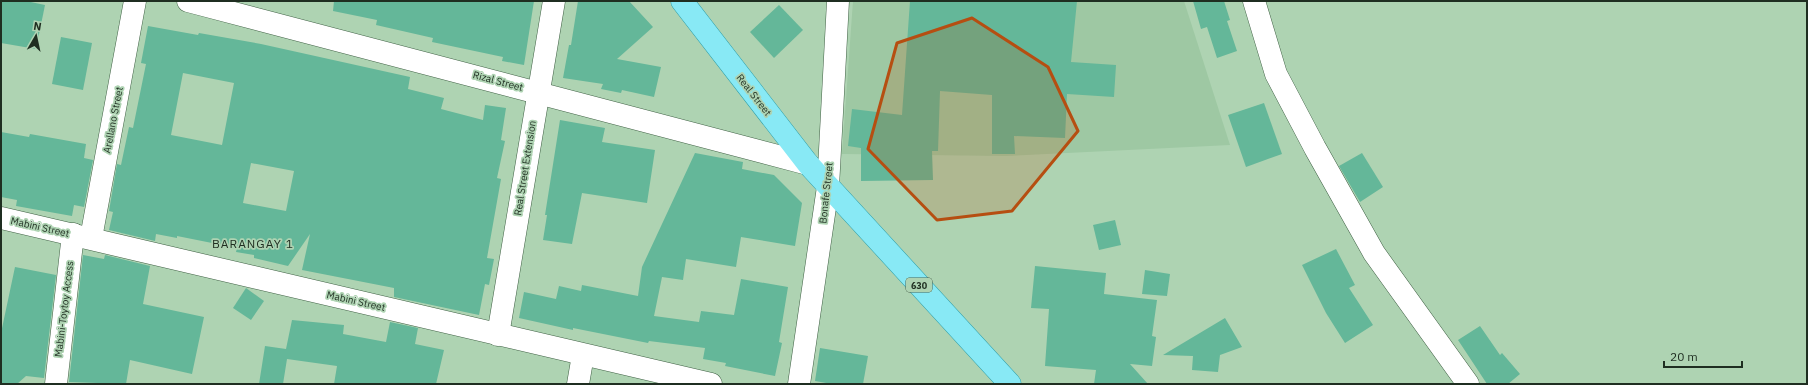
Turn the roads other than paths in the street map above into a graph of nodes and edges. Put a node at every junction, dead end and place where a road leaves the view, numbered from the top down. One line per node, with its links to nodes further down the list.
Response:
1 (135, 1): 11 (street, Arellano Street)
2 (188, 1): 7 (street, Rizal Street)
3 (554, 1): 7 (street, Real Street Extension)
4 (682, 1): 8 (main road, Real Street / 630)
5 (838, 1): 9 (street, Bonafe Street)
6 (1254, 1): 19 (street)
7 (538, 92): 8 (street, Rizal Street); 12 (street, Real Street Extension)
8 (808, 164): 9 (main road, Real Street / 630)
9 (828, 187): 17 (street, Bonafe Street); 18 (main road, 630)
10 (1, 218): 11 (street, Mabini Street)
11 (82, 236): 12 (street, Mabini Street); 14 (street, Mabini-Toytoy Access)
12 (498, 335): 13 (street, Mabini Street)
13 (583, 355): 15 (street); 16 (street, Mabini Street)
14 (56, 384)
15 (578, 384)
16 (711, 384)
17 (799, 384)
18 (1010, 384)
19 (1468, 384)

